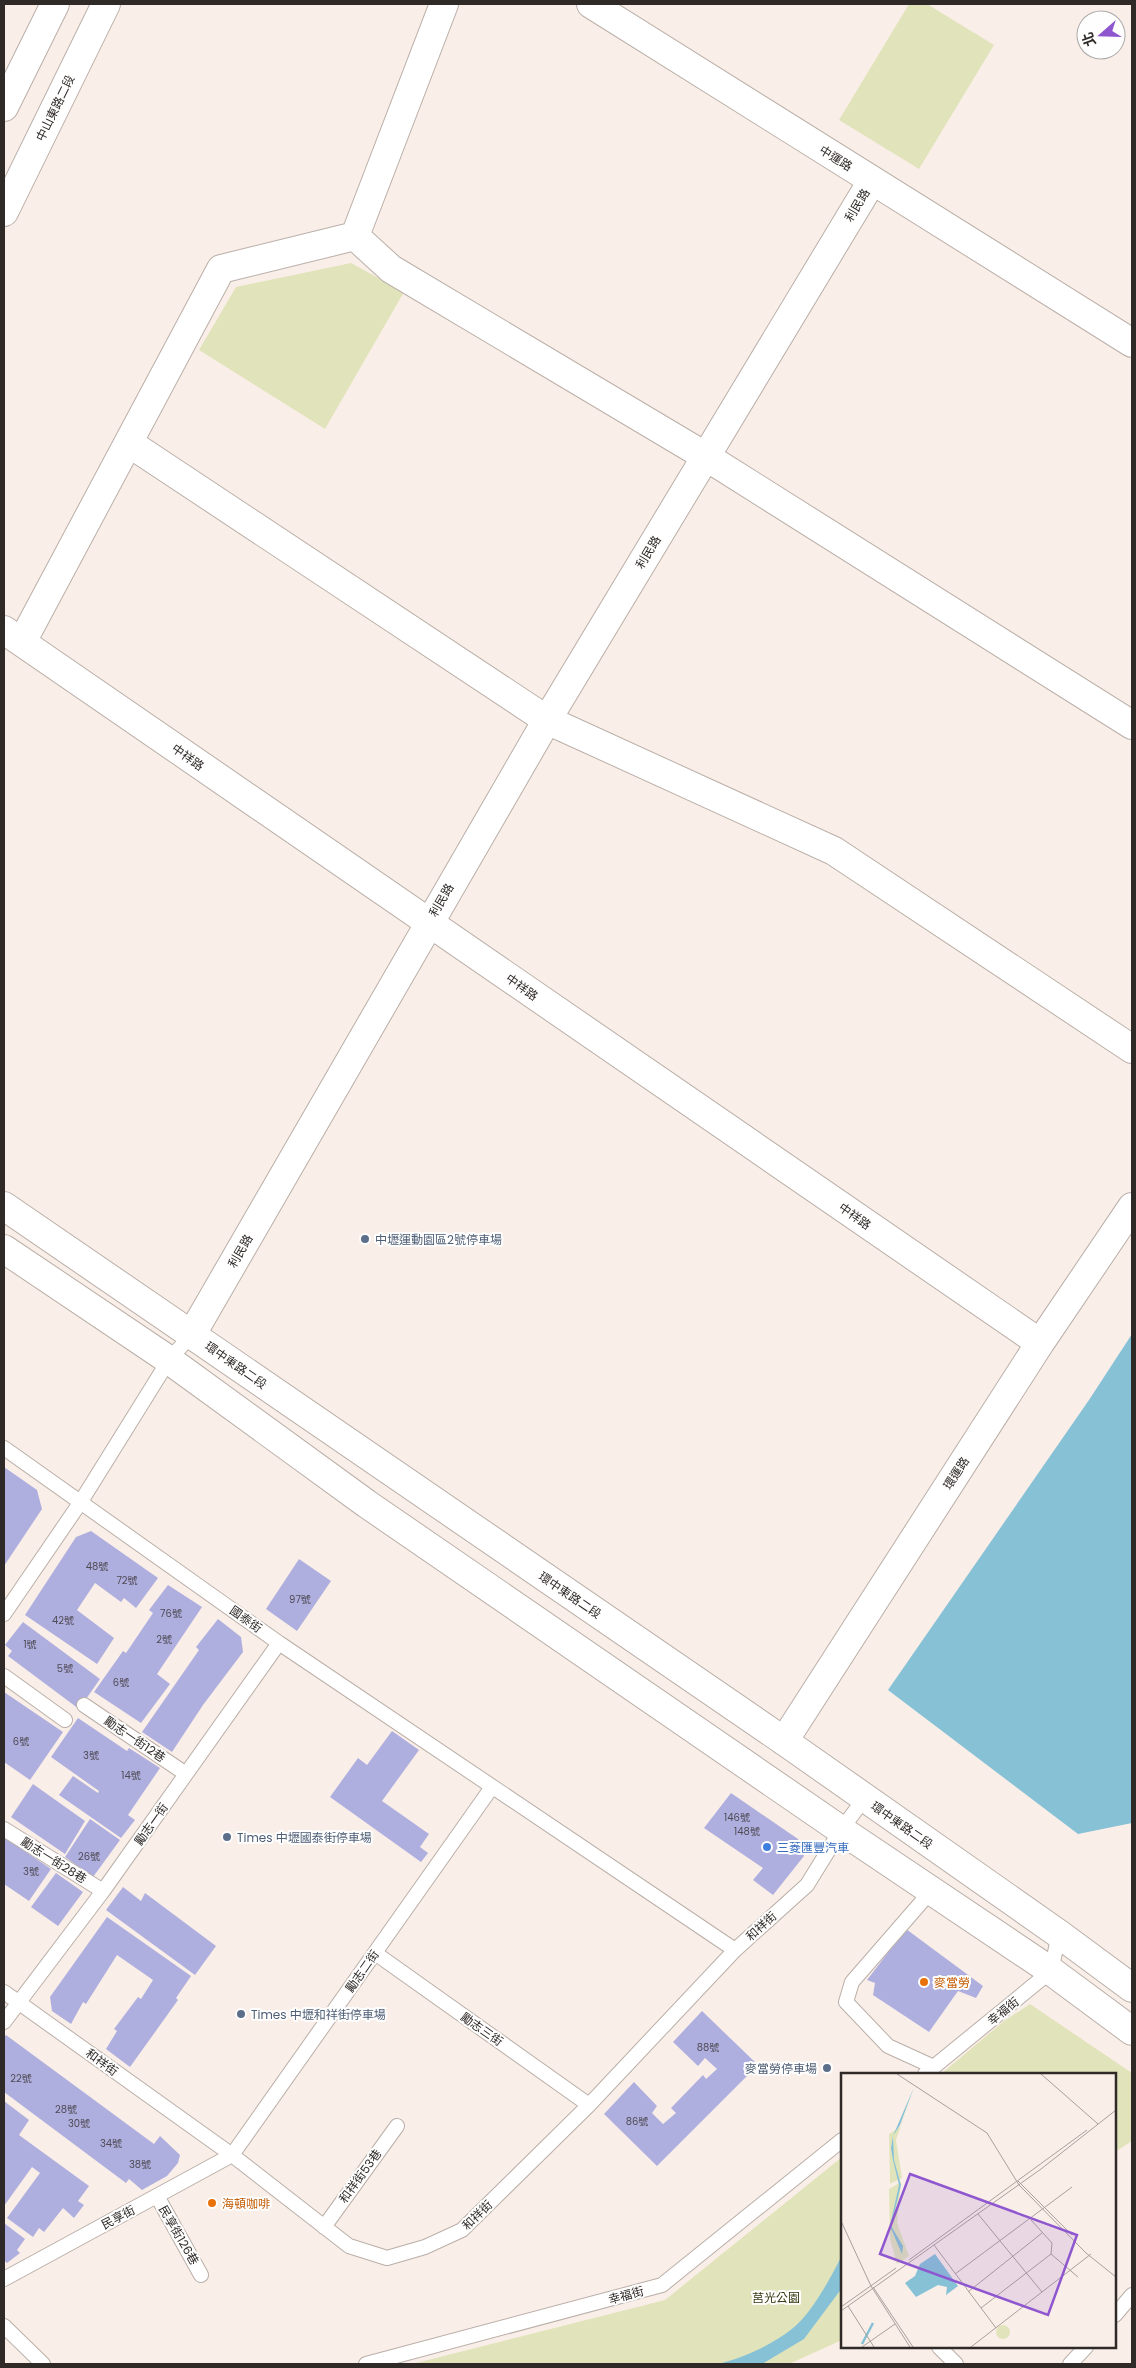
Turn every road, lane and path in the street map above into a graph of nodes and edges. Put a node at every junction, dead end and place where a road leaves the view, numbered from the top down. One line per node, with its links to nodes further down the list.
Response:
1 (55, 4): 5 (street)
2 (106, 4): 7 (street, 中山東路二段)
3 (444, 4): 8 (street)
4 (591, 4): 6 (street, 中運路)
5 (4, 106)
6 (872, 181): 9 (street, 中運路); 11 (street, 利民路)
7 (4, 212)
8 (355, 236): 10 (street); 11 (street)
9 (1132, 344)
10 (130, 443): 12 (street); 13 (street)
11 (705, 456): 13 (street, 利民路); 14 (street)
12 (13, 636): 15 (street, 中祥路)
13 (547, 720): 15 (street, 利民路); 16 (street)
14 (1132, 725)
15 (428, 922): 20 (street, 利民路); 21 (street, 中祥路)
16 (1132, 1049)
17 (4, 1206): 20 (street, 環中東路二段)
18 (1132, 1207): 21 (street, 環運路)
19 (4, 1249): 22 (street)
20 (192, 1334): 22 (lane, 利民路); 30 (street, 環中東路二段)
21 (1040, 1343): 30 (street, 環運路)
22 (169, 1360): 24 (lane, 利民路); 35 (street)
23 (4, 1448): 24 (lane, 國泰街)
24 (80, 1503): 25 (lane, 利民路); 26 (lane, 國泰街)
25 (4, 1614)
26 (280, 1643): 31 (lane, 勵志一街); 32 (lane, 國泰街)
27 (4, 1676): 29 (lane)
28 (84, 1705): 31 (lane, 勵志一街12巷)
29 (65, 1720)
30 (784, 1741): 33 (street, 環中東路二段)
31 (186, 1774): 37 (lane, 勵志一街)
32 (492, 1787): 39 (lane, 國泰街); 40 (lane, 勵志二街)
33 (864, 1799): 35 (lane, 和祥街); 38 (street, 環中東路二段)
34 (4, 1829): 37 (lane, 勵志一街28巷)
35 (841, 1830): 36 (street); 39 (lane, 和祥街)
36 (932, 1890): 41 (street); 47 (lane)
37 (103, 1892): 44 (lane, 勵志一街)
38 (1059, 1934): 41 (lane); 42 (street, 環中東路二段)
39 (735, 1950): 48 (lane, 和祥街)
40 (375, 1952): 48 (lane, 勵志三街); 51 (lane, 勵志二街)
41 (1051, 1971): 46 (street); 47 (lane, 幸福街)
42 (1132, 1988)
43 (4, 1992): 44 (lane, 和祥街)
44 (18, 2002): 45 (lane, 勵志一街); 51 (lane, 和祥街)
45 (4, 2022)
46 (1132, 2031)
47 (930, 2071)
48 (589, 2105): 53 (lane, 和祥街)
49 (397, 2126): 53 (lane, 和祥街53巷)
50 (841, 2141): 62 (lane, 幸福街)
51 (232, 2155): 52 (lane, 民享街); 53 (lane, 和祥街)
52 (156, 2196): 54 (lane, 民享街126巷); 55 (lane, 民享街)
53 (324, 2226)
54 (202, 2275)
55 (4, 2279)
56 (1132, 2295): 57 (lane)
57 (1116, 2313)
58 (4, 2326): 61 (lane)
59 (940, 2348): 63 (lane)
60 (1085, 2348): 64 (lane)
61 (43, 2364)
62 (366, 2364)
63 (956, 2364)
64 (1070, 2364)

